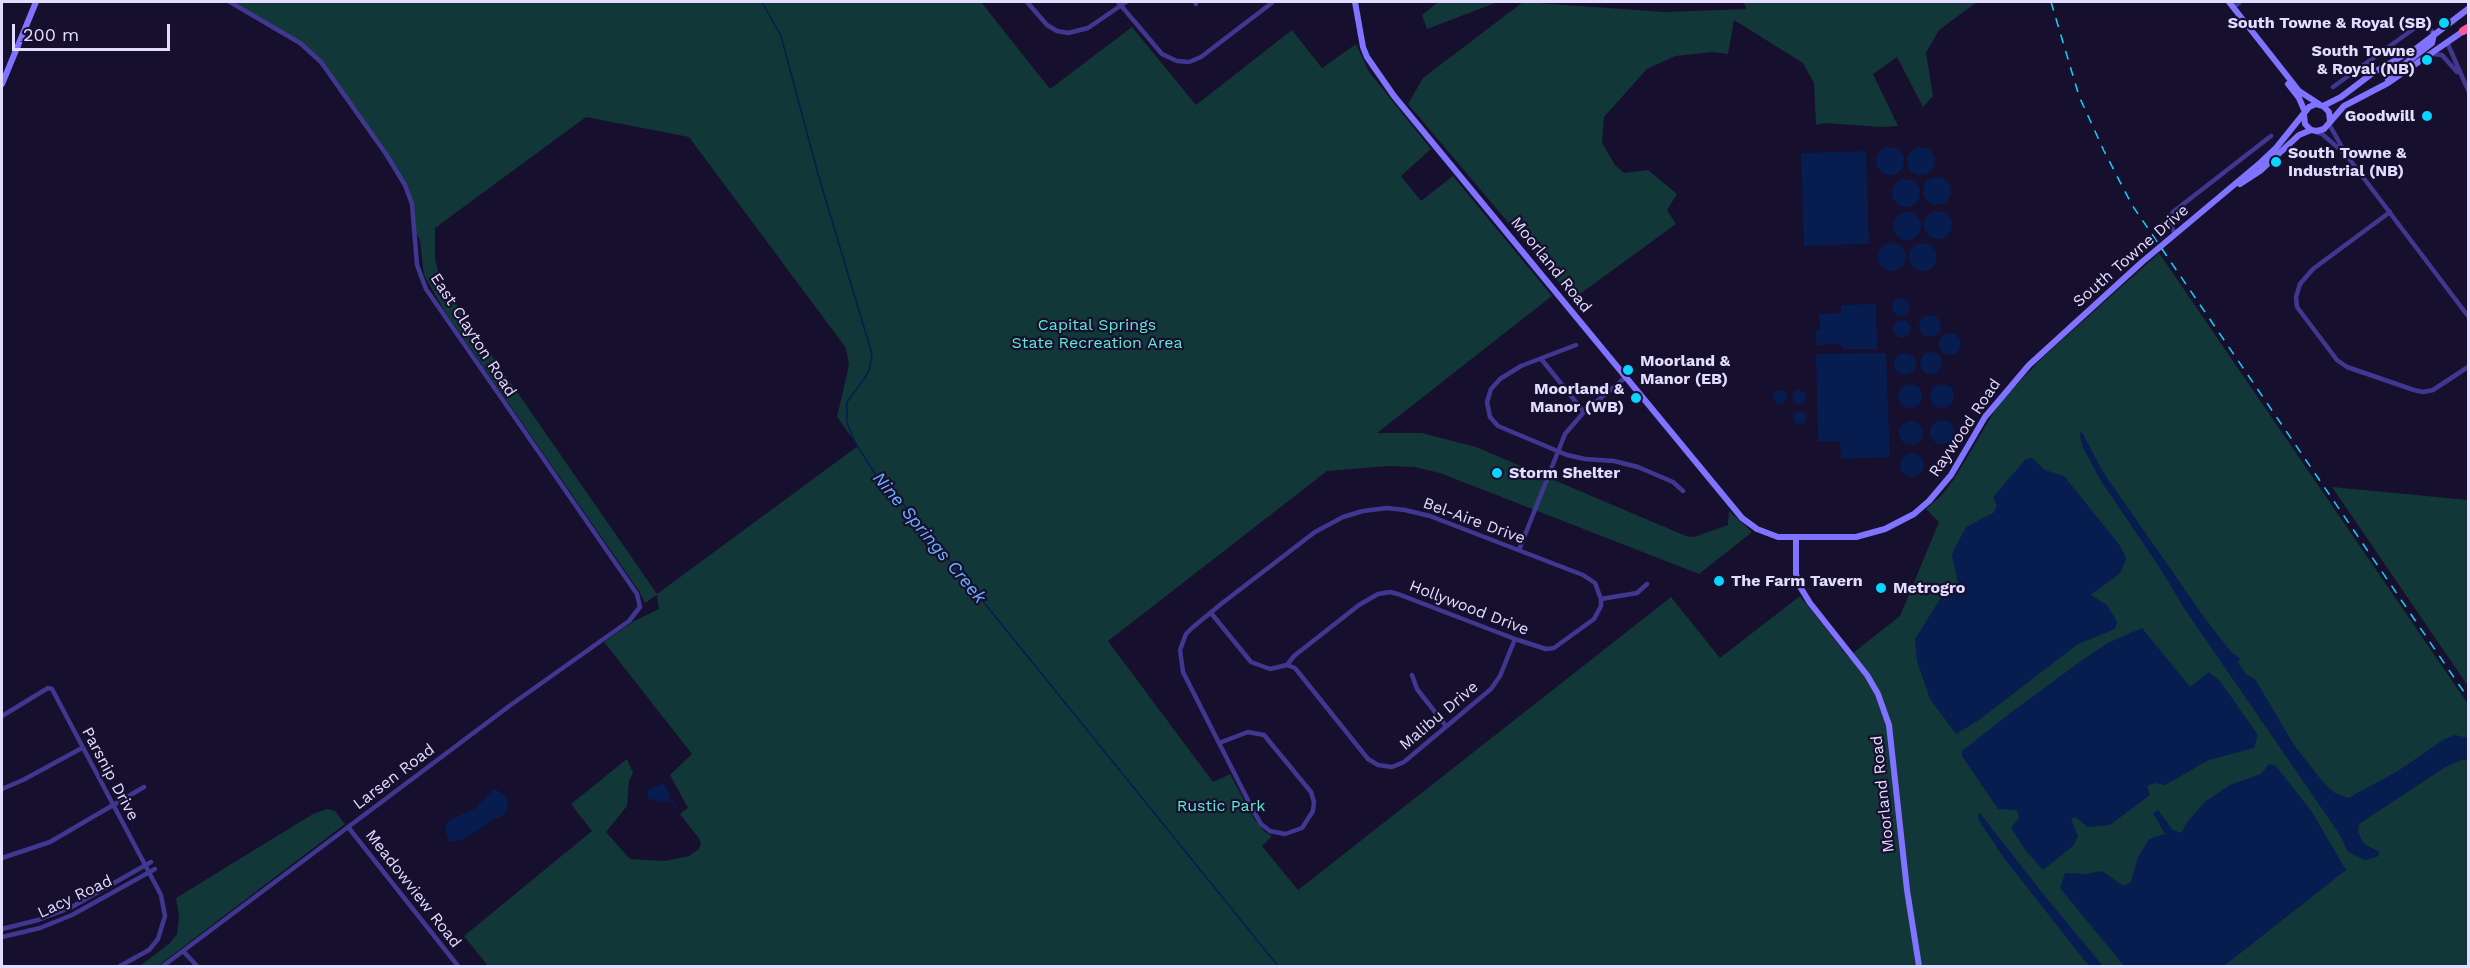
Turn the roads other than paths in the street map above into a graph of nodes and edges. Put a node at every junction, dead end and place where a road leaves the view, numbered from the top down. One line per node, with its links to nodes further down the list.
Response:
1 (36, 2): 16 (street)
2 (230, 2): 43 (street, East Clayton Road)
3 (1028, 2): 7 (street)
4 (1273, 2): 7 (street)
5 (1355, 2): 34 (street, Moorland Road)
6 (2240, 2): 8 (street)
7 (1121, 3)
8 (2231, 4): 14 (street)
9 (2469, 9): 11 (street)
10 (2467, 29): 12 (street)
11 (2434, 34): 17 (street); 18 (street); 20 (street)
12 (2447, 42): 13 (street); 15 (street)
13 (2430, 54): 15 (street); 18 (street)
14 (2280, 67): 20 (street); 21 (street)
15 (2461, 77): 19 (street)
16 (2, 84)
17 (2333, 87)
18 (2382, 87): 22 (street)
19 (2469, 90)
20 (2321, 105): 21 (street); 22 (street)
21 (2305, 113): 23 (street); 26 (street, South Towne Drive)
22 (2330, 122): 23 (street); 25 (street)
23 (2312, 130): 25 (street); 26 (street, South Towne Drive)
24 (2271, 136): 28 (street)
25 (2347, 156): 27 (street)
26 (2229, 191): 28 (street, South Towne Drive)
27 (2390, 212): 29 (street); 33 (street)
28 (2175, 234): 30 (street, South Towne Drive)
29 (2469, 316)
30 (2053, 344): 39 (street, Raywood Road)
31 (1576, 345): 32 (street)
32 (1542, 360): 35 (street); 36 (street)
33 (2469, 367)
34 (1626, 377): 35 (street); 38 (street, Moorland Road)
35 (1584, 412): 36 (street)
36 (1558, 451): 37 (street); 40 (street)
37 (1683, 491)
38 (1757, 529): 39 (street, Raywood Road)
39 (1796, 538): 68 (street, Moorland Road)
40 (1519, 550): 42 (street, Bel-Aire Drive); 44 (street, Bel-Aire Drive)
41 (1647, 584): 42 (street)
42 (1601, 599): 45 (street, Hollywood Drive)
43 (640, 609): 55 (street, Larsen Road)
44 (1211, 613): 46 (street); 50 (street, Bel-Aire Drive)
45 (1515, 639): 46 (street, Hollywood Drive); 49 (street, Malibu Drive)
46 (1287, 665): 49 (street, Malibu Drive)
47 (1412, 675): 49 (street)
48 (2, 716): 51 (street, Parsnip Drive)
49 (1446, 726)
50 (1219, 743): 50 (street, Bel-Aire Drive)
51 (82, 747): 53 (street); 54 (street, Parsnip Drive)
52 (144, 787): 54 (street)
53 (2, 789)
54 (113, 805): 56 (street); 58 (street, Parsnip Drive)
55 (348, 827): 63 (street, Larsen Road); 67 (street, Meadowview Road)
56 (2, 858)
57 (151, 862): 58 (street, Lacy Road)
58 (145, 866): 60 (street, Parsnip Drive); 61 (street, Lacy Road)
59 (155, 869): 60 (street, Lacy Road)
60 (148, 872): 62 (street, Lacy Road); 64 (street, Parsnip Drive)
61 (2, 929)
62 (2, 937)
63 (183, 951): 65 (street, Larsen Road); 66 (street)
64 (120, 966)
65 (163, 966)
66 (197, 966)
67 (458, 966)
68 (1919, 966)

